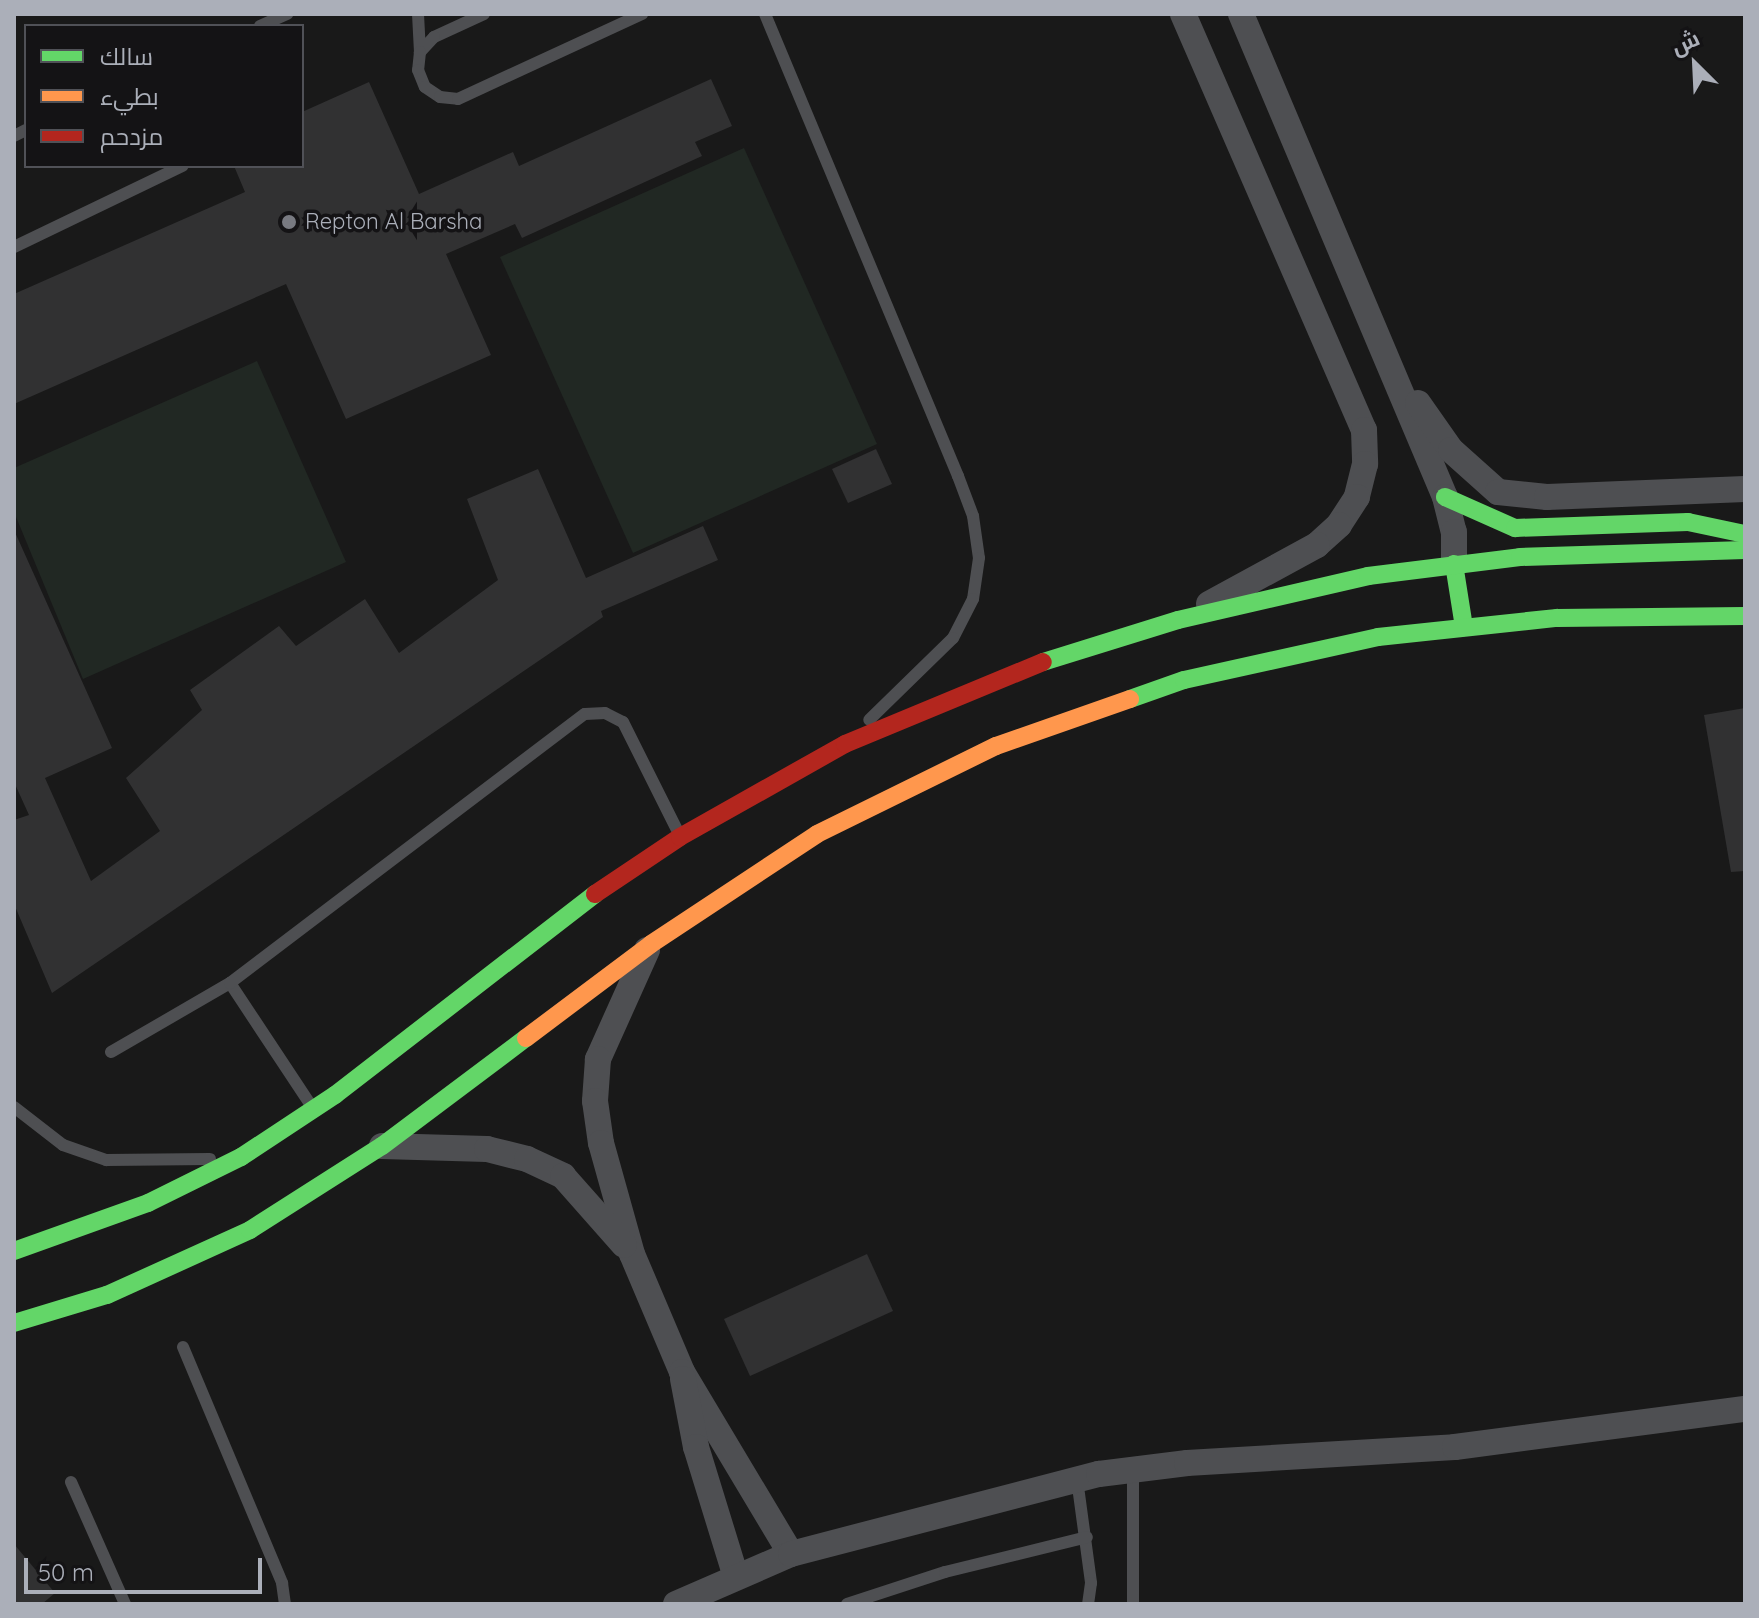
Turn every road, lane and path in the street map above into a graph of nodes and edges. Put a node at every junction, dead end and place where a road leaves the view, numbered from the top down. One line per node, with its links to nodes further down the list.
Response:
1 (287, 14): 8 (lane)
2 (418, 14): 9 (lane)
3 (484, 14): 9 (lane)
4 (642, 14): 9 (lane)
5 (765, 14): 21 (lane)
6 (1183, 14): 19 (street)
7 (1243, 16): 12 (street)
8 (264, 24)
9 (420, 52)
10 (178, 168): 11 (lane)
11 (14, 247)
12 (1386, 358): 13 (street); 14 (street)
13 (1745, 489)
14 (1445, 497): 15 (street); 17 (street)
15 (1745, 534)
16 (1745, 550): 17 (street)
17 (1454, 564): 19 (street); 20 (street)
18 (1745, 616): 20 (street)
19 (1178, 620): 21 (street)
20 (1464, 627): 23 (street)
21 (845, 744): 22 (street)
22 (680, 837): 24 (lane); 27 (street)
23 (651, 944): 28 (street); 31 (street)
24 (230, 983): 25 (lane); 27 (lane)
25 (111, 1052)
26 (14, 1107): 29 (lane)
27 (313, 1109): 29 (street)
28 (382, 1146): 31 (street); 32 (street)
29 (241, 1157): 30 (street)
30 (14, 1251)
31 (632, 1254): 34 (street)
32 (14, 1323)
33 (183, 1347): 43 (lane)
34 (682, 1372): 40 (street); 41 (street)
35 (1745, 1409): 36 (street)
36 (1133, 1470): 37 (street); 47 (lane)
37 (1077, 1479): 39 (lane); 40 (street)
38 (71, 1482): 42 (lane)
39 (1087, 1537): 45 (lane); 46 (lane)
40 (791, 1554): 41 (street)
41 (736, 1577): 44 (street)
42 (125, 1604)
43 (285, 1604)
44 (676, 1604)
45 (847, 1604)
46 (1088, 1604)
47 (1133, 1604)

